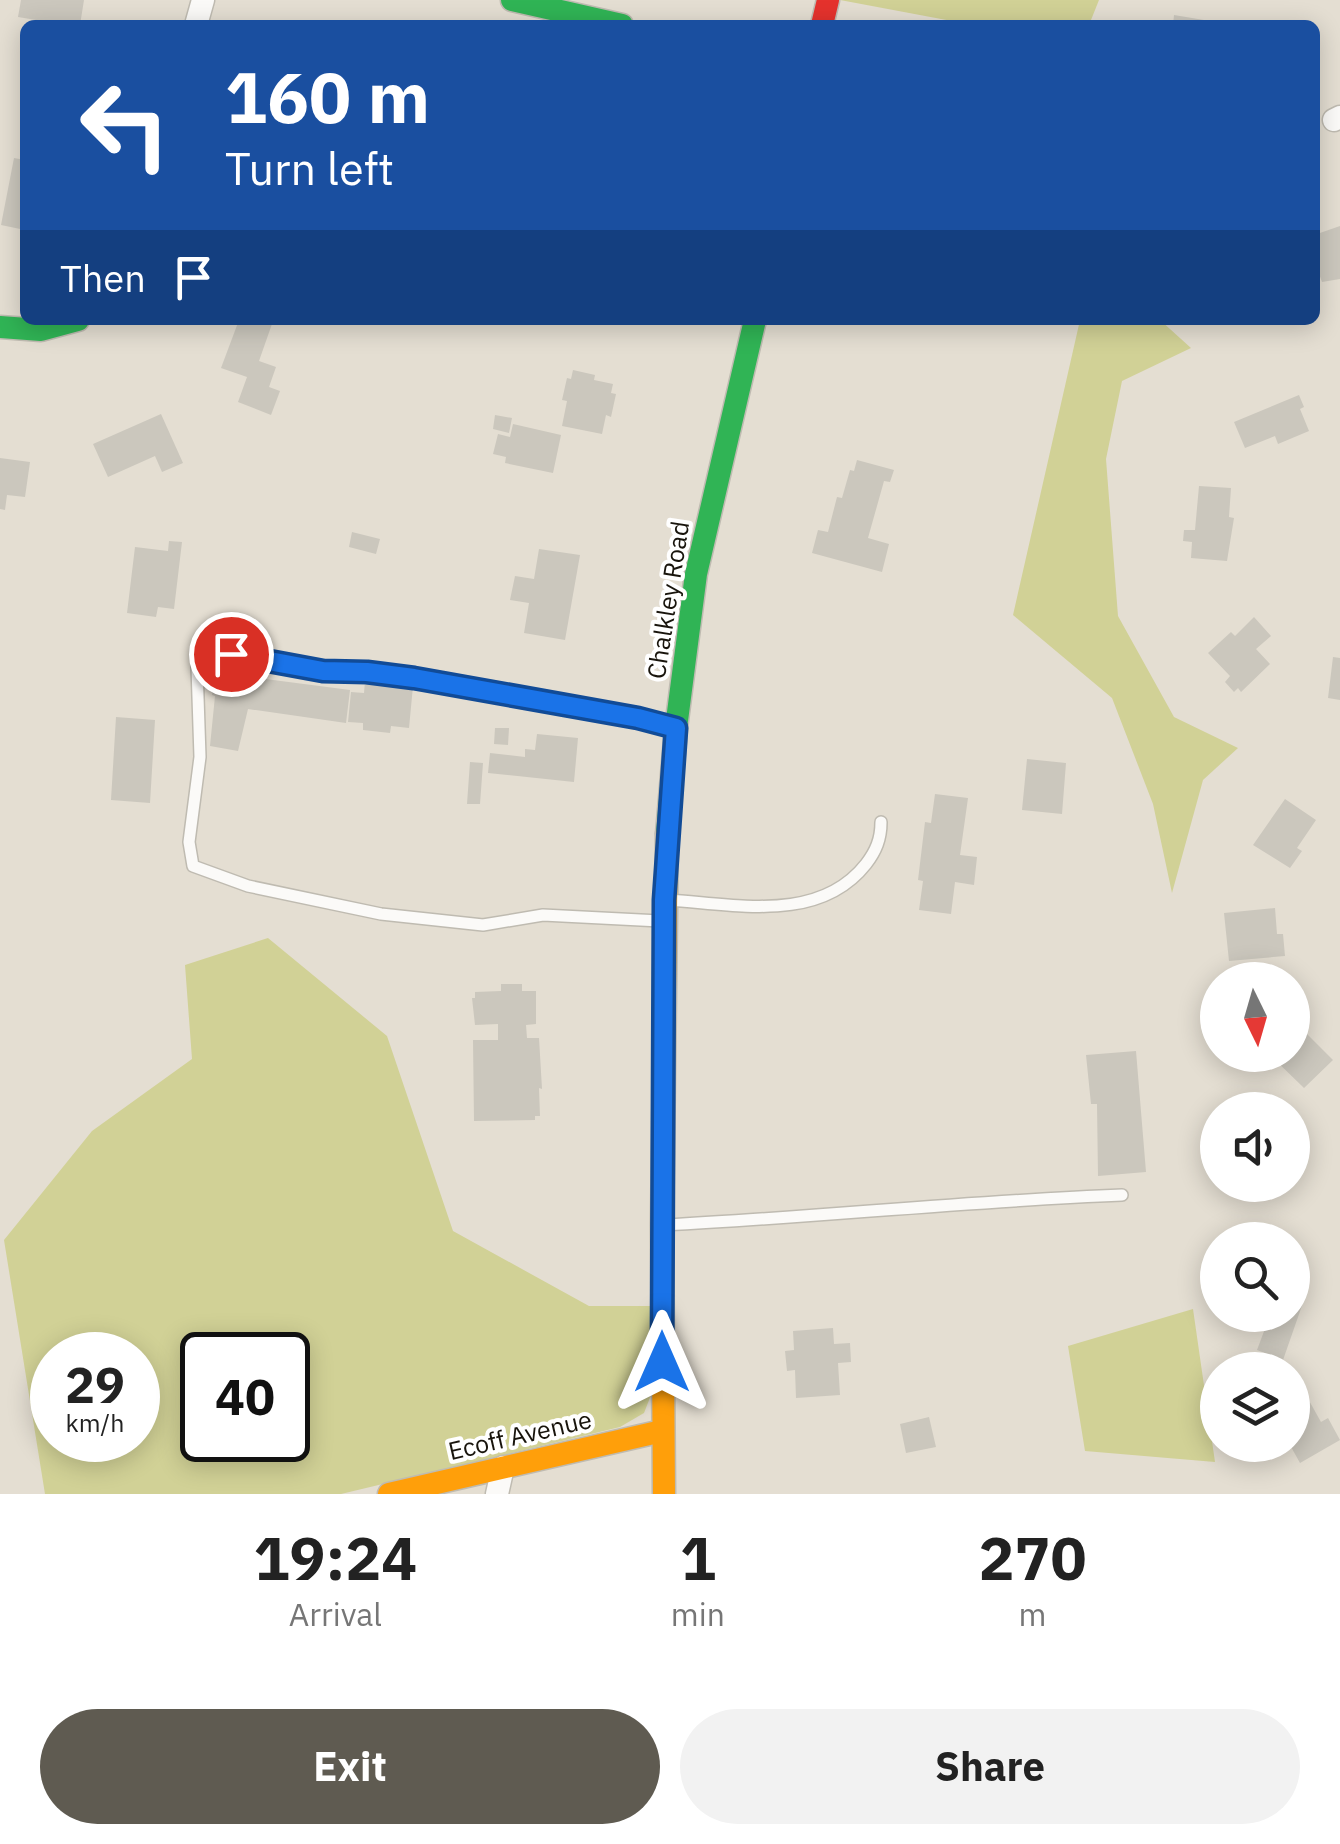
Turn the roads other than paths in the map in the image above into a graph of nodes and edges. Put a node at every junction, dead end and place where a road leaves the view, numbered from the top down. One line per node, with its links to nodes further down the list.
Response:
1 (512, 0): 2 (street)
2 (600, 20)
3 (60, 325): 5 (street)
4 (753, 325): 6 (street, Chalkley Road)
5 (0, 327)
6 (676, 728): 8 (street, Chalkley Road); 8 (lane)
7 (881, 822): 8 (lane)
8 (664, 910): 10 (street, Chalkley Road)
9 (1122, 1195): 10 (lane)
10 (662, 1225): 11 (street, Chalkley Road)
11 (662, 1431): 12 (street, Ecoff Avenue); 15 (street, Chalkley Road)
12 (503, 1467): 13 (street, Ecoff Avenue); 14 (street)
13 (389, 1494)
14 (496, 1494)
15 (664, 1494)

